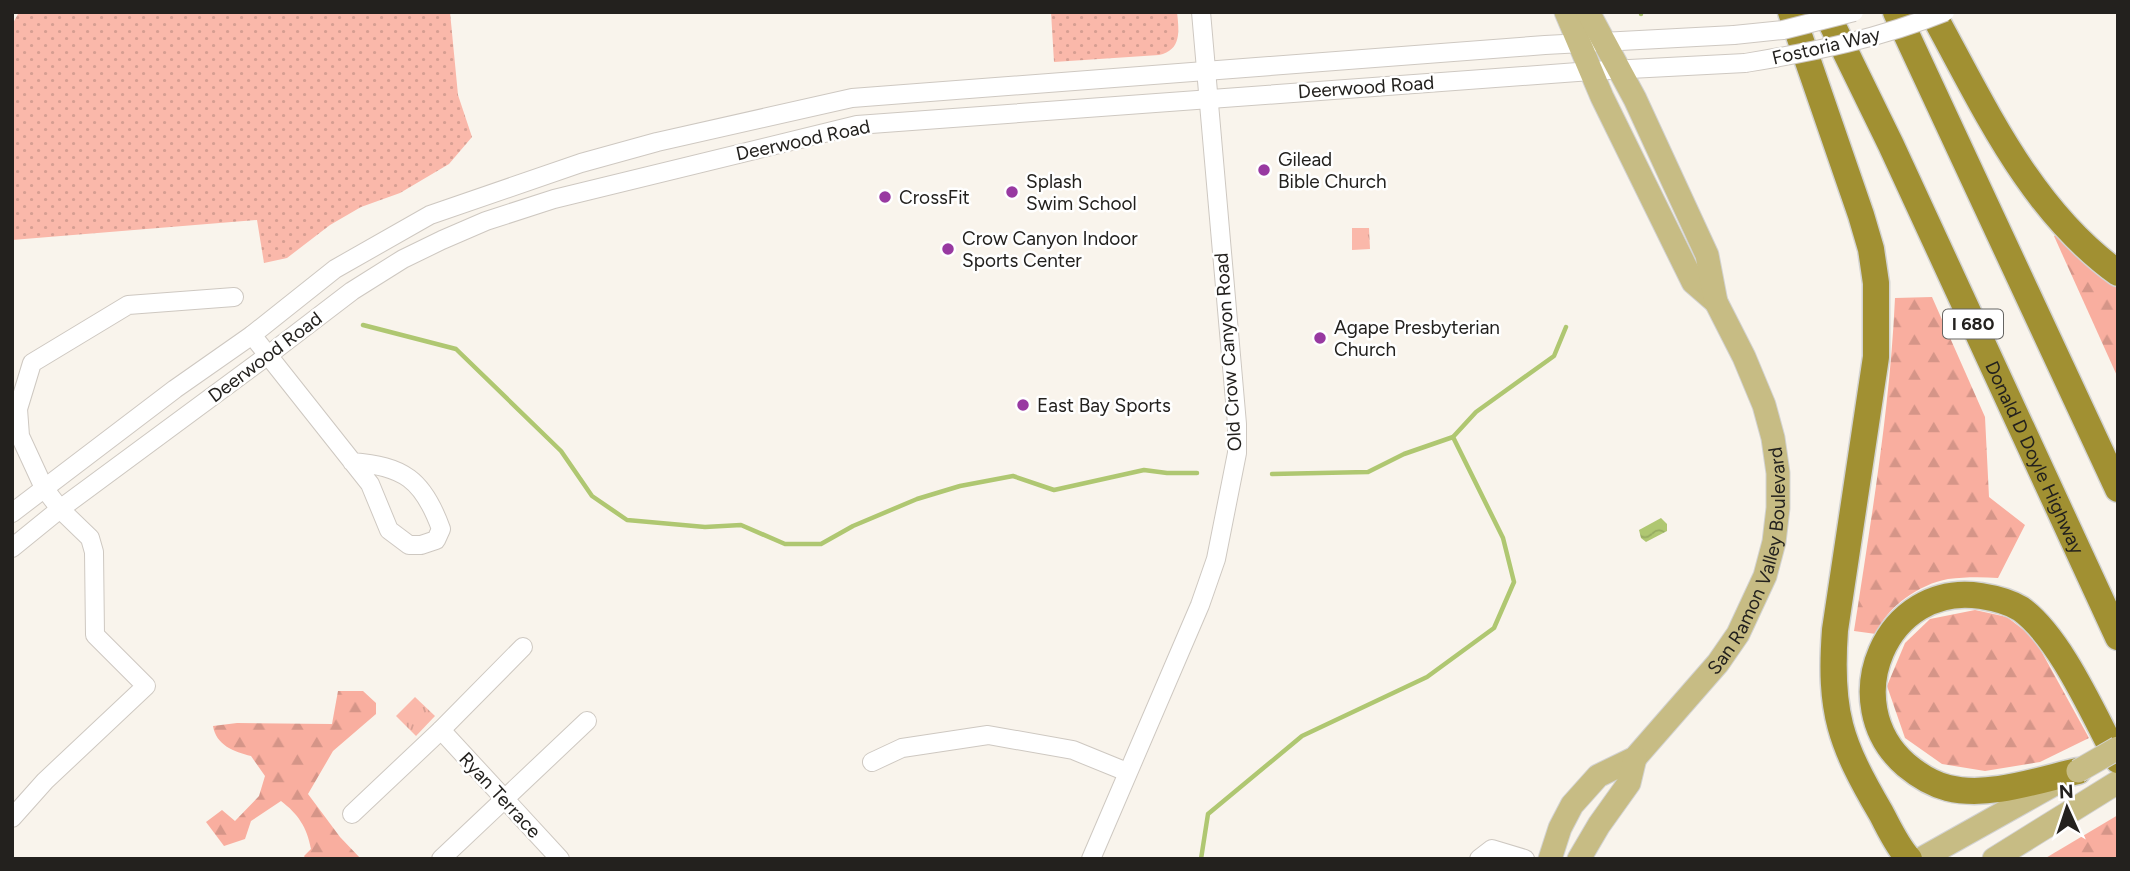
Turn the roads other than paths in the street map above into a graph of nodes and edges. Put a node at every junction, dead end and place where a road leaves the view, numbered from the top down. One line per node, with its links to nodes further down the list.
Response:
1 (1201, 12): 15 (street, Old Crow Canyon Road)
2 (1566, 12): 12 (main road, San Ramon Valley Boulevard)
3 (1588, 12): 11 (main road, San Ramon Valley Boulevard)
4 (1791, 12): 54 (highway)
5 (1826, 12): 33 (highway, Donald D Doyle Highway / I 680)
6 (1854, 12): 10 (street, Fostoria Way, bridge)
7 (1896, 12): 23 (highway)
8 (1932, 12): 20 (highway)
9 (1945, 12): 13 (street, Fostoria Way, bridge)
10 (1734, 35): 11 (street, Deerwood Road)
11 (1603, 42): 12 (street, Deerwood Road); 14 (main road, San Ramon Valley Boulevard)
12 (1580, 44): 15 (street, Deerwood Road); 16 (main road, San Ramon Valley Boulevard)
13 (1745, 63): 14 (street, Deerwood Road)
14 (1619, 69): 16 (street, Deerwood Road); 19 (main road, San Ramon Valley Boulevard)
15 (1207, 71): 17 (street, Old Crow Canyon Road); 24 (street, Deerwood Road)
16 (1591, 71): 17 (street, Deerwood Road); 18 (main road, San Ramon Valley Boulevard)
17 (1209, 99): 25 (street, Deerwood Road); 42 (street, Old Crow Canyon Road)
18 (1652, 200): 19 (main road); 22 (main road, San Ramon Valley Boulevard)
19 (1707, 255): 22 (main road, San Ramon Valley Boulevard)
20 (2118, 273)
21 (233, 297): 28 (street)
22 (1716, 302): 38 (main road, San Ramon Valley Boulevard)
23 (2043, 327): 26 (highway); 29 (highway)
24 (252, 335): 25 (street); 28 (street, Deerwood Road)
25 (267, 356): 27 (street); 30 (street, Deerwood Road)
26 (2118, 449)
27 (352, 462): 27 (street)
28 (44, 488): 30 (street); 31 (street, Deerwood Road)
29 (2118, 489)
30 (60, 509): 32 (street, Deerwood Road); 46 (street)
31 (12, 513)
32 (12, 548)
33 (2118, 637)
34 (523, 647): 36 (street)
35 (587, 721): 44 (street)
36 (441, 730): 44 (street, Ryan Terrace); 45 (street)
37 (2118, 748): 41 (main road, bridge)
38 (1634, 758): 52 (main road, San Ramon Valley Boulevard); 53 (main road, San Ramon Valley Boulevard)
39 (2118, 760): 41 (highway)
40 (872, 762): 42 (street)
41 (2078, 771): 55 (main road)
42 (1127, 772): 49 (street, Old Crow Canyon Road)
43 (2118, 782): 56 (main road)
44 (503, 799): 47 (street); 48 (street, Ryan Terrace)
45 (352, 814)
46 (12, 818)
47 (441, 859)
48 (560, 859)
49 (1091, 859)
50 (1479, 859): 51 (street)
51 (1525, 859)
52 (1550, 859)
53 (1579, 859)
54 (1909, 859)
55 (1921, 859)
56 (1994, 859)

